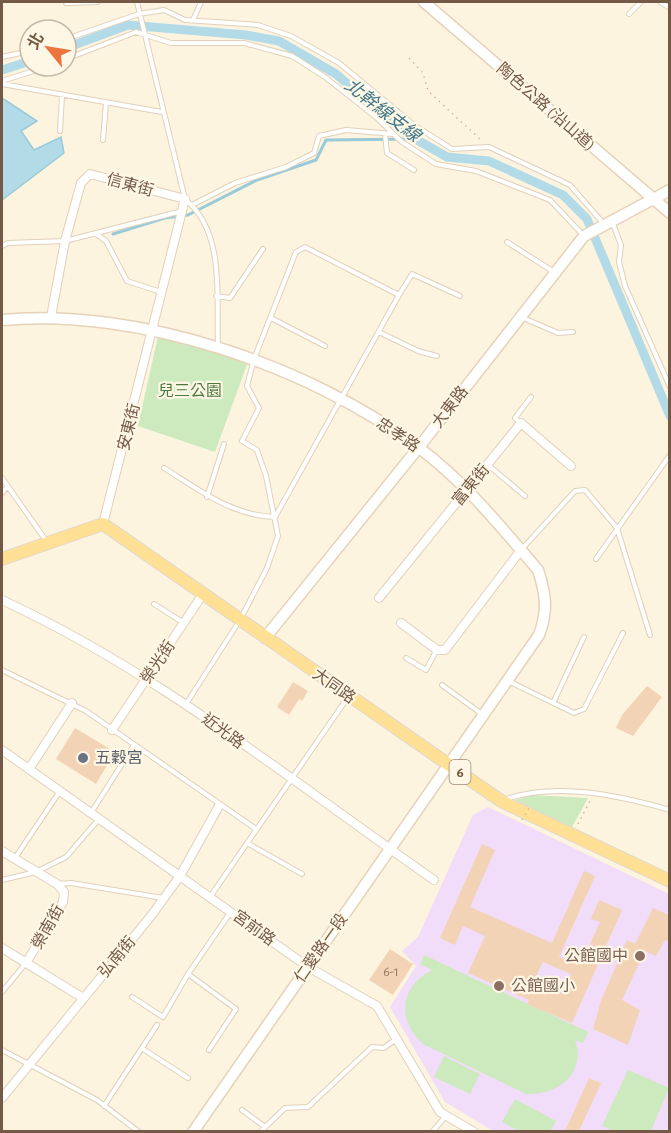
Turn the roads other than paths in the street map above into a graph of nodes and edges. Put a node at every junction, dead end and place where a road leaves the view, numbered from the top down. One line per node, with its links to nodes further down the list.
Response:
1 (98, 2): 7 (lane)
2 (137, 2): 9 (lane)
3 (201, 2): 11 (lane)
4 (424, 2): 29 (street, 陶色公路 (沿山道))
5 (641, 2): 10 (lane)
6 (660, 2): 8 (lane)
7 (66, 3)
8 (669, 8)
9 (139, 14): 11 (lane); 12 (lane); 13 (lane)
10 (629, 14)
11 (192, 21): 33 (lane)
12 (143, 32): 15 (lane); 21 (lane); 24 (lane)
13 (78, 35)
14 (18, 54): 16 (lane)
15 (78, 54)
16 (2, 57)
17 (18, 77): 18 (lane)
18 (2, 83): 19 (lane)
19 (62, 95): 20 (lane); 22 (lane)
20 (106, 103): 21 (lane); 25 (lane)
21 (162, 112): 28 (lane)
22 (60, 131)
23 (385, 134): 24 (lane); 26 (lane); 30 (lane)
24 (394, 134): 35 (lane)
25 (103, 140)
26 (414, 170)
27 (669, 190): 29 (street)
28 (185, 199): 30 (lane); 31 (street); 36 (street, 信東街)
29 (654, 200): 32 (street, 陶色公路 (沿山道)); 33 (street)
30 (192, 205): 43 (lane)
31 (182, 211): 34 (lane); 41 (street)
32 (669, 213)
33 (608, 222): 35 (street); 56 (lane)
34 (96, 234): 36 (lane); 41 (lane)
35 (586, 234): 40 (street, 大東路)
36 (65, 242): 38 (lane); 45 (street, 信東街)
37 (507, 242): 40 (lane)
38 (2, 246)
39 (263, 249): 43 (lane)
40 (555, 272): 46 (street, 大東路)
41 (162, 292): 49 (street)
42 (399, 295): 44 (lane); 47 (lane); 50 (lane)
43 (216, 296): 53 (lane)
44 (460, 296)
45 (51, 317): 48 (street, 忠孝路); 49 (street, 忠孝路)
46 (521, 317): 51 (lane); 61 (street, 大東路)
47 (271, 318): 52 (lane); 55 (lane)
48 (2, 320)
49 (153, 330): 53 (street, 忠孝路); 73 (street, 安東街)
50 (379, 332): 54 (lane); 58 (lane)
51 (573, 332)
52 (325, 346)
53 (218, 347): 55 (street, 忠孝路)
54 (437, 356)
55 (254, 359): 58 (street, 忠孝路); 72 (lane)
56 (669, 387)
57 (531, 397): 59 (lane)
58 (339, 400): 61 (street, 忠孝路); 72 (lane)
59 (521, 423): 63 (street, 富東街); 64 (street)
60 (224, 444): 71 (lane)
61 (419, 447): 68 (street, 忠孝路); 89 (street, 大東路)
62 (669, 455): 74 (lane)
63 (488, 465): 68 (street, 富東街); 70 (lane)
64 (571, 466)
65 (164, 468): 71 (lane)
66 (2, 478): 67 (lane)
67 (8, 487): 69 (lane); 75 (lane)
68 (467, 490): 76 (street, 忠孝路); 80 (street, 富東街)
69 (2, 493)
70 (525, 496)
71 (207, 497): 72 (lane)
72 (275, 517): 83 (lane)
73 (103, 524): 75 (main road); 79 (main road, 大同路 / 6)
74 (618, 528): 76 (lane); 78 (lane); 87 (lane)
75 (48, 543): 77 (main road)
76 (521, 550): 90 (street); 94 (street, 忠孝路)
77 (2, 559)
78 (596, 559)
79 (203, 594): 83 (main road, 大同路 / 6); 84 (street, 榮光街)
80 (379, 598)
81 (2, 600): 93 (street, 近光路)
82 (154, 604): 84 (lane)
83 (240, 620): 89 (main road, 大同路 / 6); 99 (lane)
84 (185, 623): 93 (street, 榮光街)
85 (401, 623): 90 (street)
86 (623, 633): 97 (lane)
87 (650, 635)
88 (584, 637): 97 (lane)
89 (265, 638): 96 (main road, 大同路 / 6)
90 (437, 650): 91 (lane)
91 (406, 658)
92 (2, 670): 98 (lane)
93 (147, 678): 99 (street, 近光路); 101 (street, 榮光街)
94 (507, 680): 97 (lane); 100 (street, 忠孝路)
95 (442, 685): 100 (lane)
96 (348, 696): 104 (main road, 大同路 / 6); 106 (lane)
97 (554, 701)
98 (72, 703): 101 (lane); 105 (street)
99 (186, 704): 106 (street, 近光路)
100 (483, 714): 104 (street, 忠孝路)
101 (112, 730): 102 (lane)
102 (134, 745): 109 (lane); 111 (lane)
103 (2, 750): 105 (street, 宮前路)
104 (448, 764): 108 (main road, 大同路 / 6); 115 (street, 仁愛路一段)
105 (29, 770): 107 (street, 宮前路)
106 (291, 780): 113 (lane); 115 (street, 近光路)
107 (60, 791): 111 (street, 宮前路); 117 (lane)
108 (501, 801): 110 (lane); 123 (main road, 大同路 / 6)
109 (219, 806): 113 (lane); 120 (street, 弘南街)
110 (669, 810)
111 (91, 813): 112 (street, 宮前路)
112 (100, 819): 118 (lane); 120 (street, 宮前路)
113 (256, 829): 114 (lane)
114 (247, 843): 119 (lane); 125 (lane)
115 (390, 849): 121 (street, 近光路); 130 (street, 仁愛路一段)
116 (2, 851): 117 (street, 榮南街)
117 (14, 859): 118 (street, 榮南街)
118 (36, 872): 122 (lane); 124 (street, 榮南街)
119 (303, 873)
120 (180, 876): 125 (street, 宮前路); 126 (street, 弘南街)
121 (434, 880)
122 (2, 881)
123 (669, 881)
124 (57, 884): 126 (lane); 129 (street, 榮南街)
125 (210, 897): 127 (street, 宮前路)
126 (164, 898): 134 (street, 弘南街)
127 (231, 911): 130 (street, 宮前路); 131 (lane)
128 (2, 948): 129 (street)
129 (26, 963): 132 (lane); 134 (street)
130 (308, 967): 136 (street, 宮前路); 148 (street, 仁愛路一段)
131 (188, 974): 133 (lane); 139 (lane)
132 (2, 992)
133 (132, 997)
134 (83, 998): 140 (street, 弘南街)
135 (157, 1025): 137 (lane)
136 (397, 1039): 145 (street, 宮前路); 146 (lane)
137 (143, 1049): 141 (lane); 143 (lane)
138 (2, 1050): 140 (lane)
139 (209, 1050)
140 (28, 1063): 142 (street, 弘南街); 143 (lane)
141 (188, 1078)
142 (2, 1098)
143 (104, 1106): 147 (lane)
144 (242, 1110): 146 (lane)
145 (446, 1116): 150 (lane); 151 (street, 宮前路)
146 (264, 1126): 149 (lane)
147 (139, 1131)
148 (193, 1131)
149 (260, 1131)
150 (432, 1131)
151 (474, 1131)

